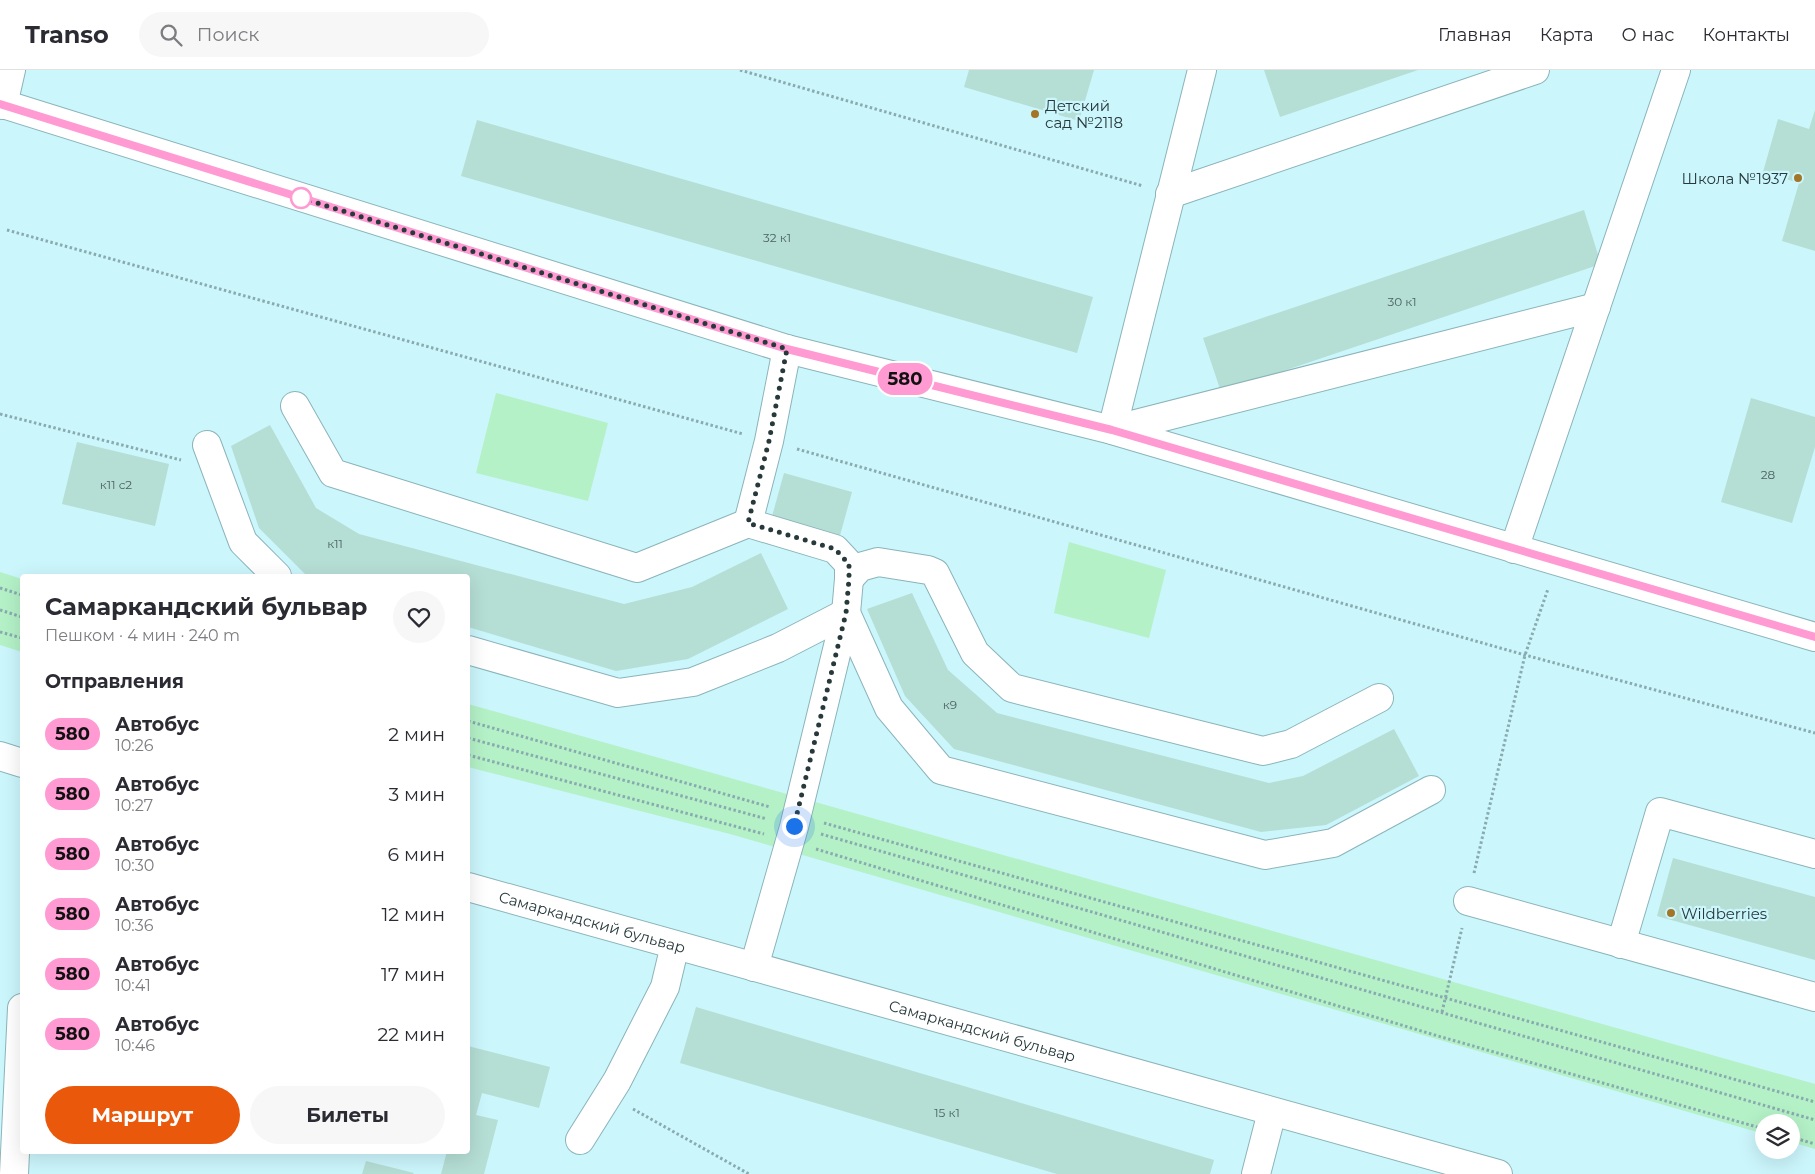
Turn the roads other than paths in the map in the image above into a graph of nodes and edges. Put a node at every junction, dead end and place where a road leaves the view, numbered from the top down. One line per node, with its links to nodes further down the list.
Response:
1 (11, 70): 5 (street)
2 (1202, 70): 6 (street)
3 (1535, 70): 6 (street)
4 (1676, 70): 7 (street)
5 (2, 104): 8 (street)
6 (1170, 194): 10 (street)
7 (1596, 307): 10 (street); 13 (street)
8 (787, 349): 10 (street); 12 (street)
9 (295, 406): 12 (street)
10 (1112, 430): 13 (street)
11 (211, 457): 14 (street)
12 (748, 523): 15 (street)
13 (1514, 549): 17 (street)
14 (275, 574)
15 (849, 579): 16 (street); 19 (street)
16 (846, 613): 18 (street); 22 (street); 28 (street)
17 (1815, 637)
18 (470, 651)
19 (1379, 698)
20 (0, 756): 21 (street)
21 (20, 762)
22 (1431, 790)
23 (1815, 854): 26 (street)
24 (470, 888): 27 (street, Самаркандский бульвар)
25 (1468, 901): 26 (street)
26 (1621, 944): 29 (street)
27 (675, 945): 28 (street, Самаркандский бульвар); 32 (street)
28 (754, 967): 31 (street, Самаркандский бульвар)
29 (1815, 997)
30 (20, 1050): 33 (street)
31 (1272, 1112): 34 (street); 35 (street, Самаркандский бульвар)
32 (580, 1140)
33 (14, 1174)
34 (1256, 1174)
35 (1498, 1174)

